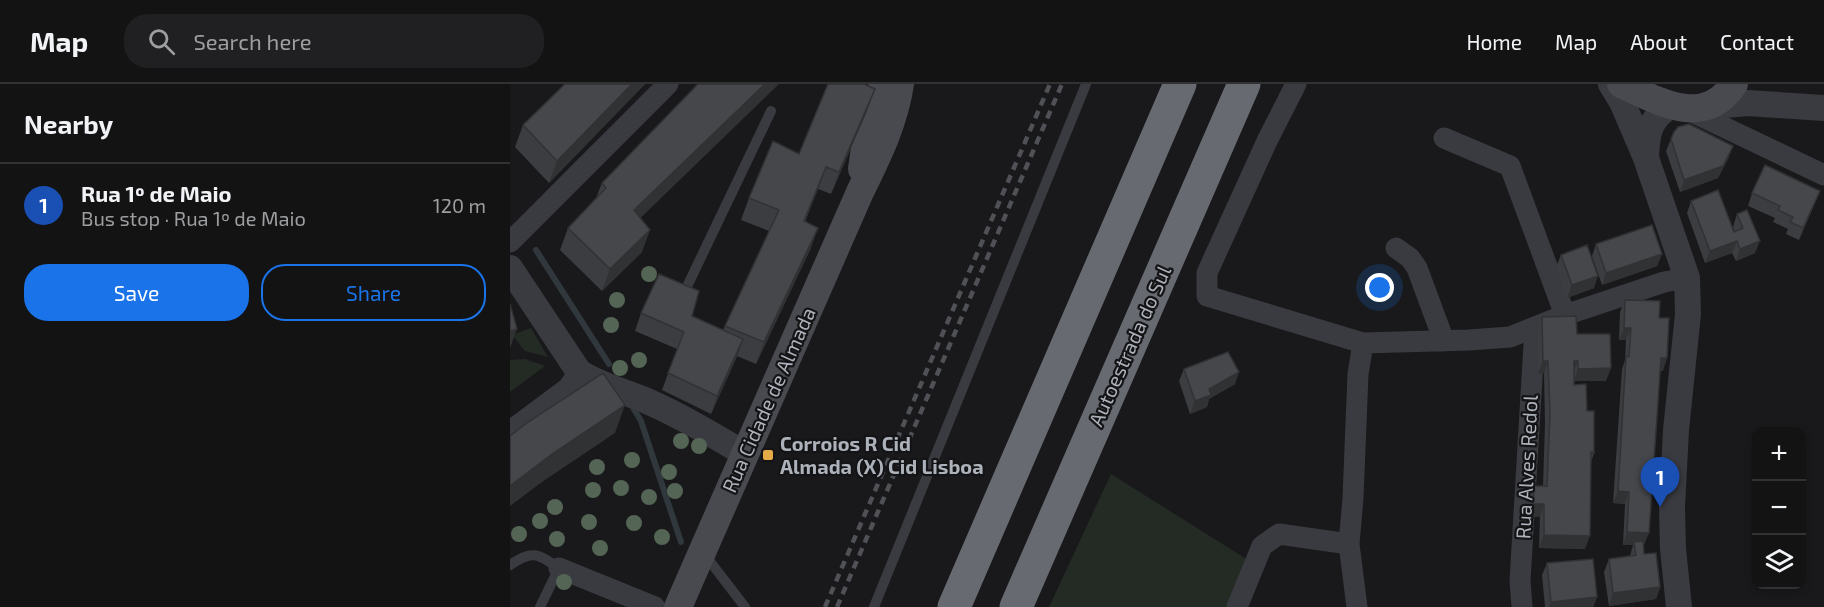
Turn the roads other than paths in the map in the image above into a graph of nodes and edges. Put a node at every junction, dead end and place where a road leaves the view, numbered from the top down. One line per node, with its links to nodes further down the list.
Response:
1 (668, 84): 19 (street)
2 (884, 84): 18 (main road, Rua Cidade de Almada)
3 (900, 84): 18 (main road, Rua Cidade de Almada)
4 (1086, 84): 39 (lane)
5 (1180, 84): 40 (highway)
6 (1244, 84): 41 (highway, Autoestrada do Sul)
7 (1296, 84): 27 (street)
8 (1611, 84): 16 (street)
9 (1621, 84): 12 (main road)
10 (1734, 84): 12 (main road)
11 (1773, 84): 13 (street)
12 (1686, 107): 13 (street); 16 (street); 17 (street)
13 (1822, 107)
14 (771, 111): 23 (lane)
15 (1444, 138): 24 (street)
16 (1646, 158): 22 (street)
17 (1824, 175)
18 (860, 192): 30 (main road, Rua Cidade de Almada)
19 (510, 242)
20 (1396, 248): 26 (street)
21 (510, 268): 28 (street)
22 (1687, 278): 24 (street); 45 (street)
23 (682, 297)
24 (1565, 315): 25 (street)
25 (1535, 327): 26 (street); 44 (street, Rua Alves Redol)
26 (1444, 340): 27 (street)
27 (1363, 343): 31 (street)
28 (588, 377): 29 (street); 30 (street)
29 (510, 432)
30 (745, 454): 32 (main road, Rua Cidade de Almada)
31 (1348, 544): 42 (street); 43 (street)
32 (702, 551): 37 (main road, Rua Cidade de Almada); 38 (lane)
33 (510, 565): 34 (lane)
34 (559, 568): 35 (lane); 36 (street)
35 (540, 607)
36 (655, 607)
37 (678, 607)
38 (745, 607)
39 (874, 607)
40 (954, 607)
41 (1016, 607)
42 (1237, 607)
43 (1357, 607)
44 (1522, 607)
45 (1679, 607)

